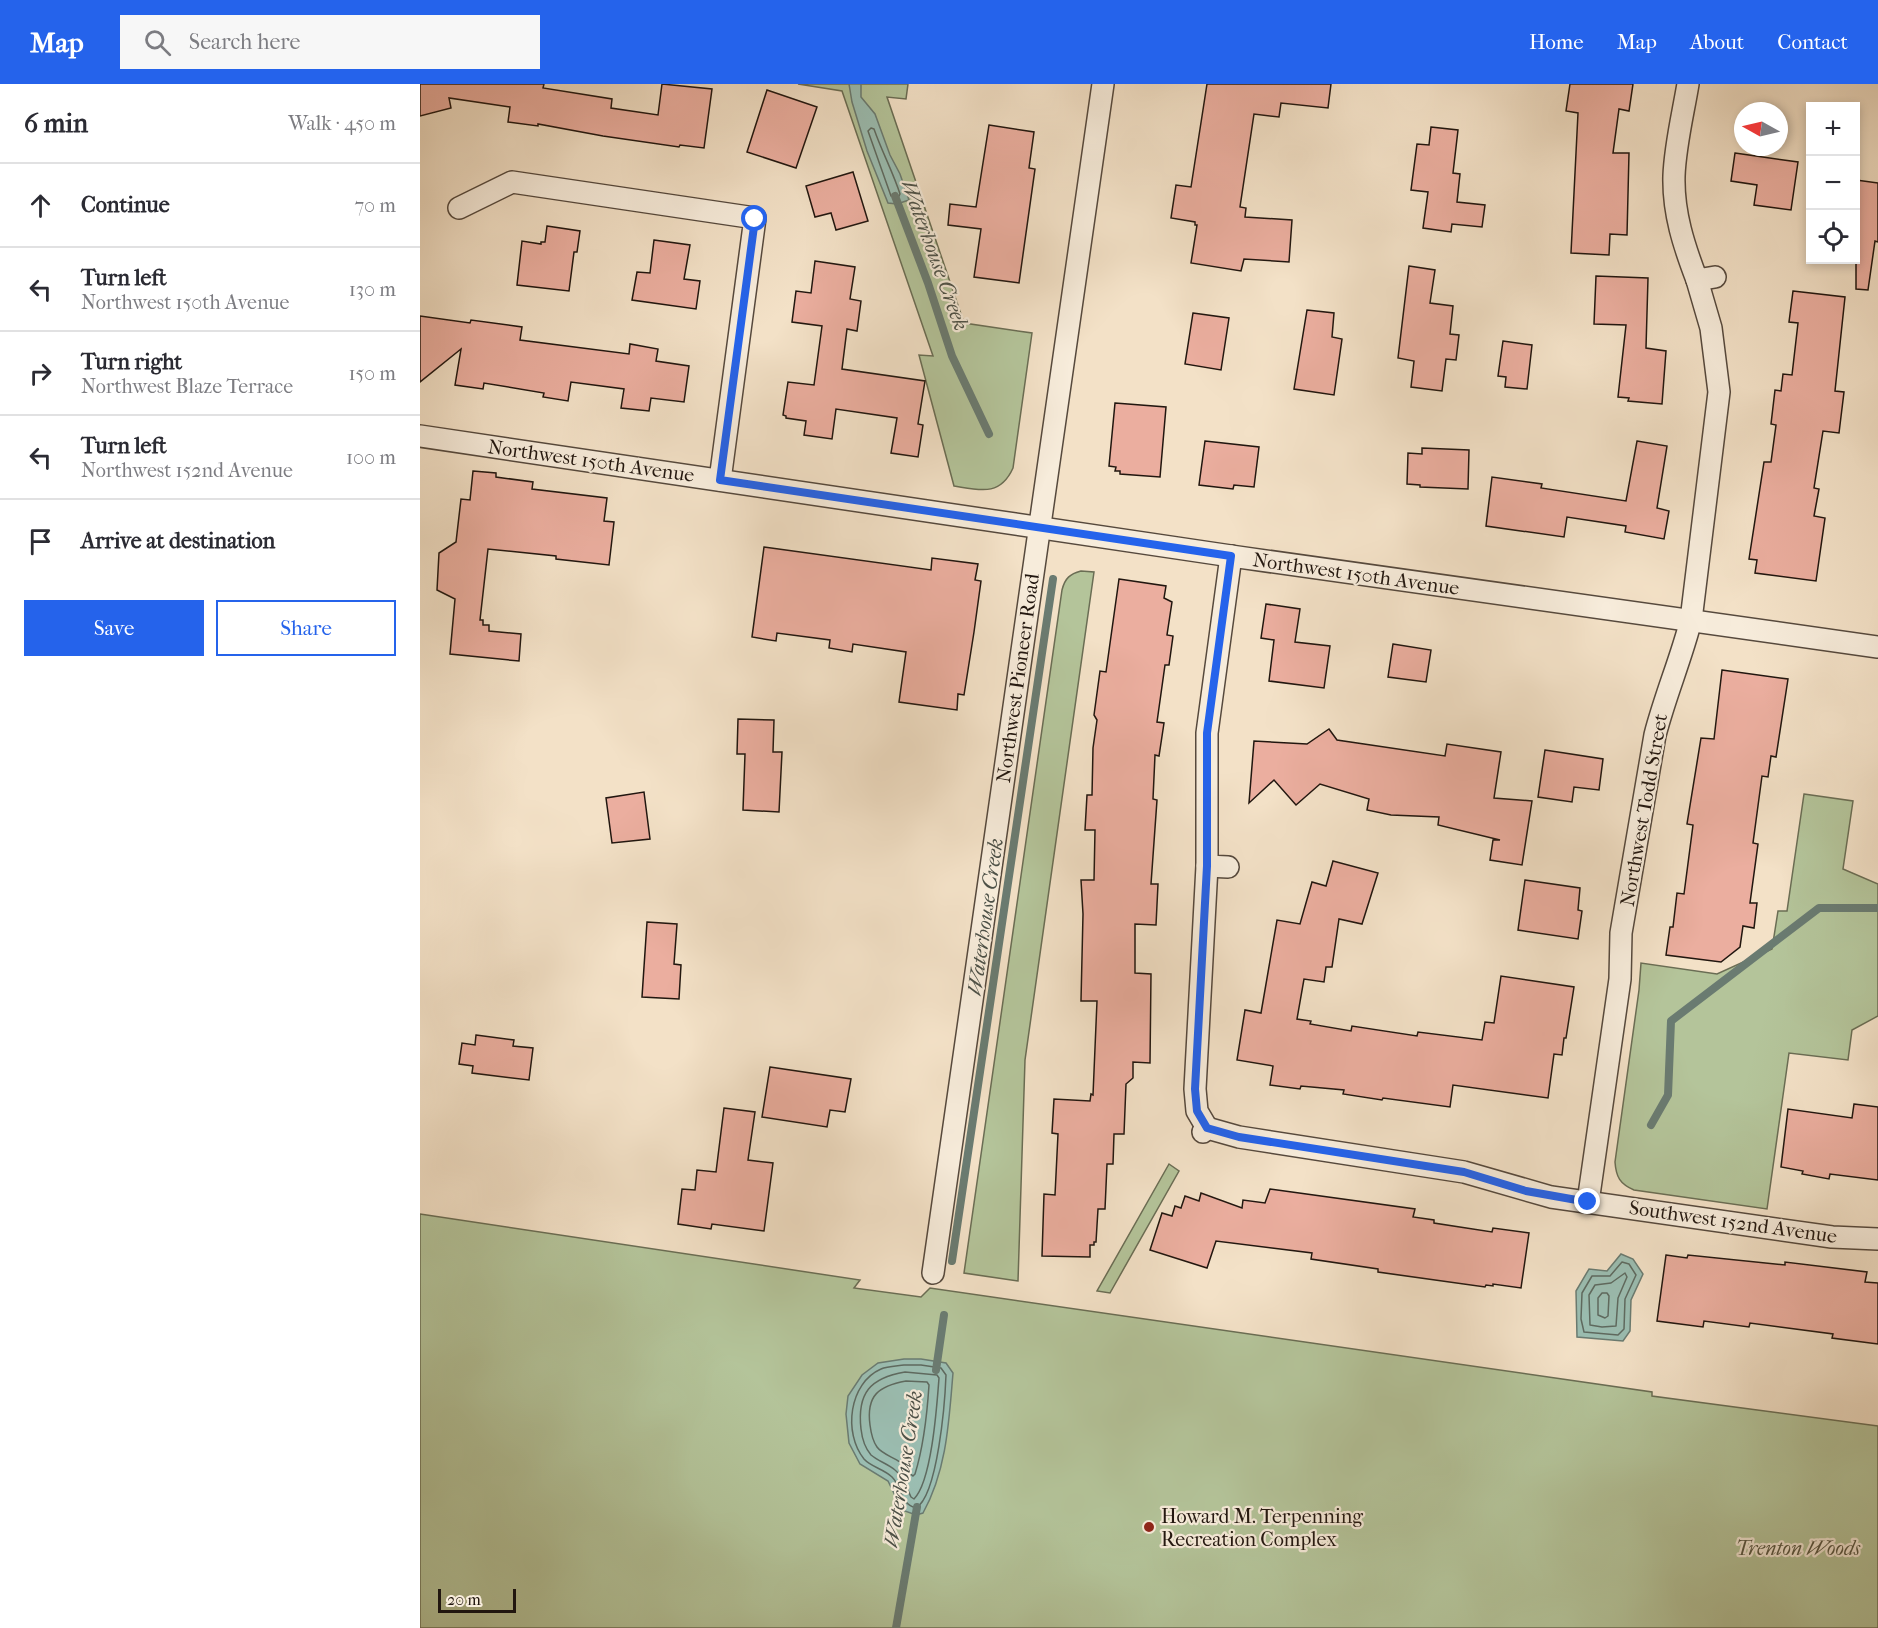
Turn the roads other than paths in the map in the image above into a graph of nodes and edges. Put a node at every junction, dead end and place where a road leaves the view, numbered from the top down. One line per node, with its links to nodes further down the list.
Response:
1 (1103, 84): 6 (street, Northwest Pioneer Road)
2 (1688, 84): 8 (street, Northwest Todd Street)
3 (459, 208): 5 (street)
4 (420, 436): 5 (street, Northwest 150th Avenue)
5 (720, 480): 6 (street, Northwest 150th Avenue)
6 (1039, 528): 7 (street, Northwest 150th Avenue); 14 (street, Northwest Pioneer Road)
7 (1231, 556): 8 (street, Northwest 150th Avenue); 10 (street)
8 (1691, 620): 9 (street, Northwest 150th Avenue); 12 (street, Northwest Todd Street)
9 (1872, 646)
10 (1207, 866): 11 (street); 12 (street, Southwest 152nd Avenue)
11 (1228, 867)
12 (1588, 1202): 13 (street, Southwest 152nd Avenue)
13 (1878, 1239)
14 (933, 1273)

